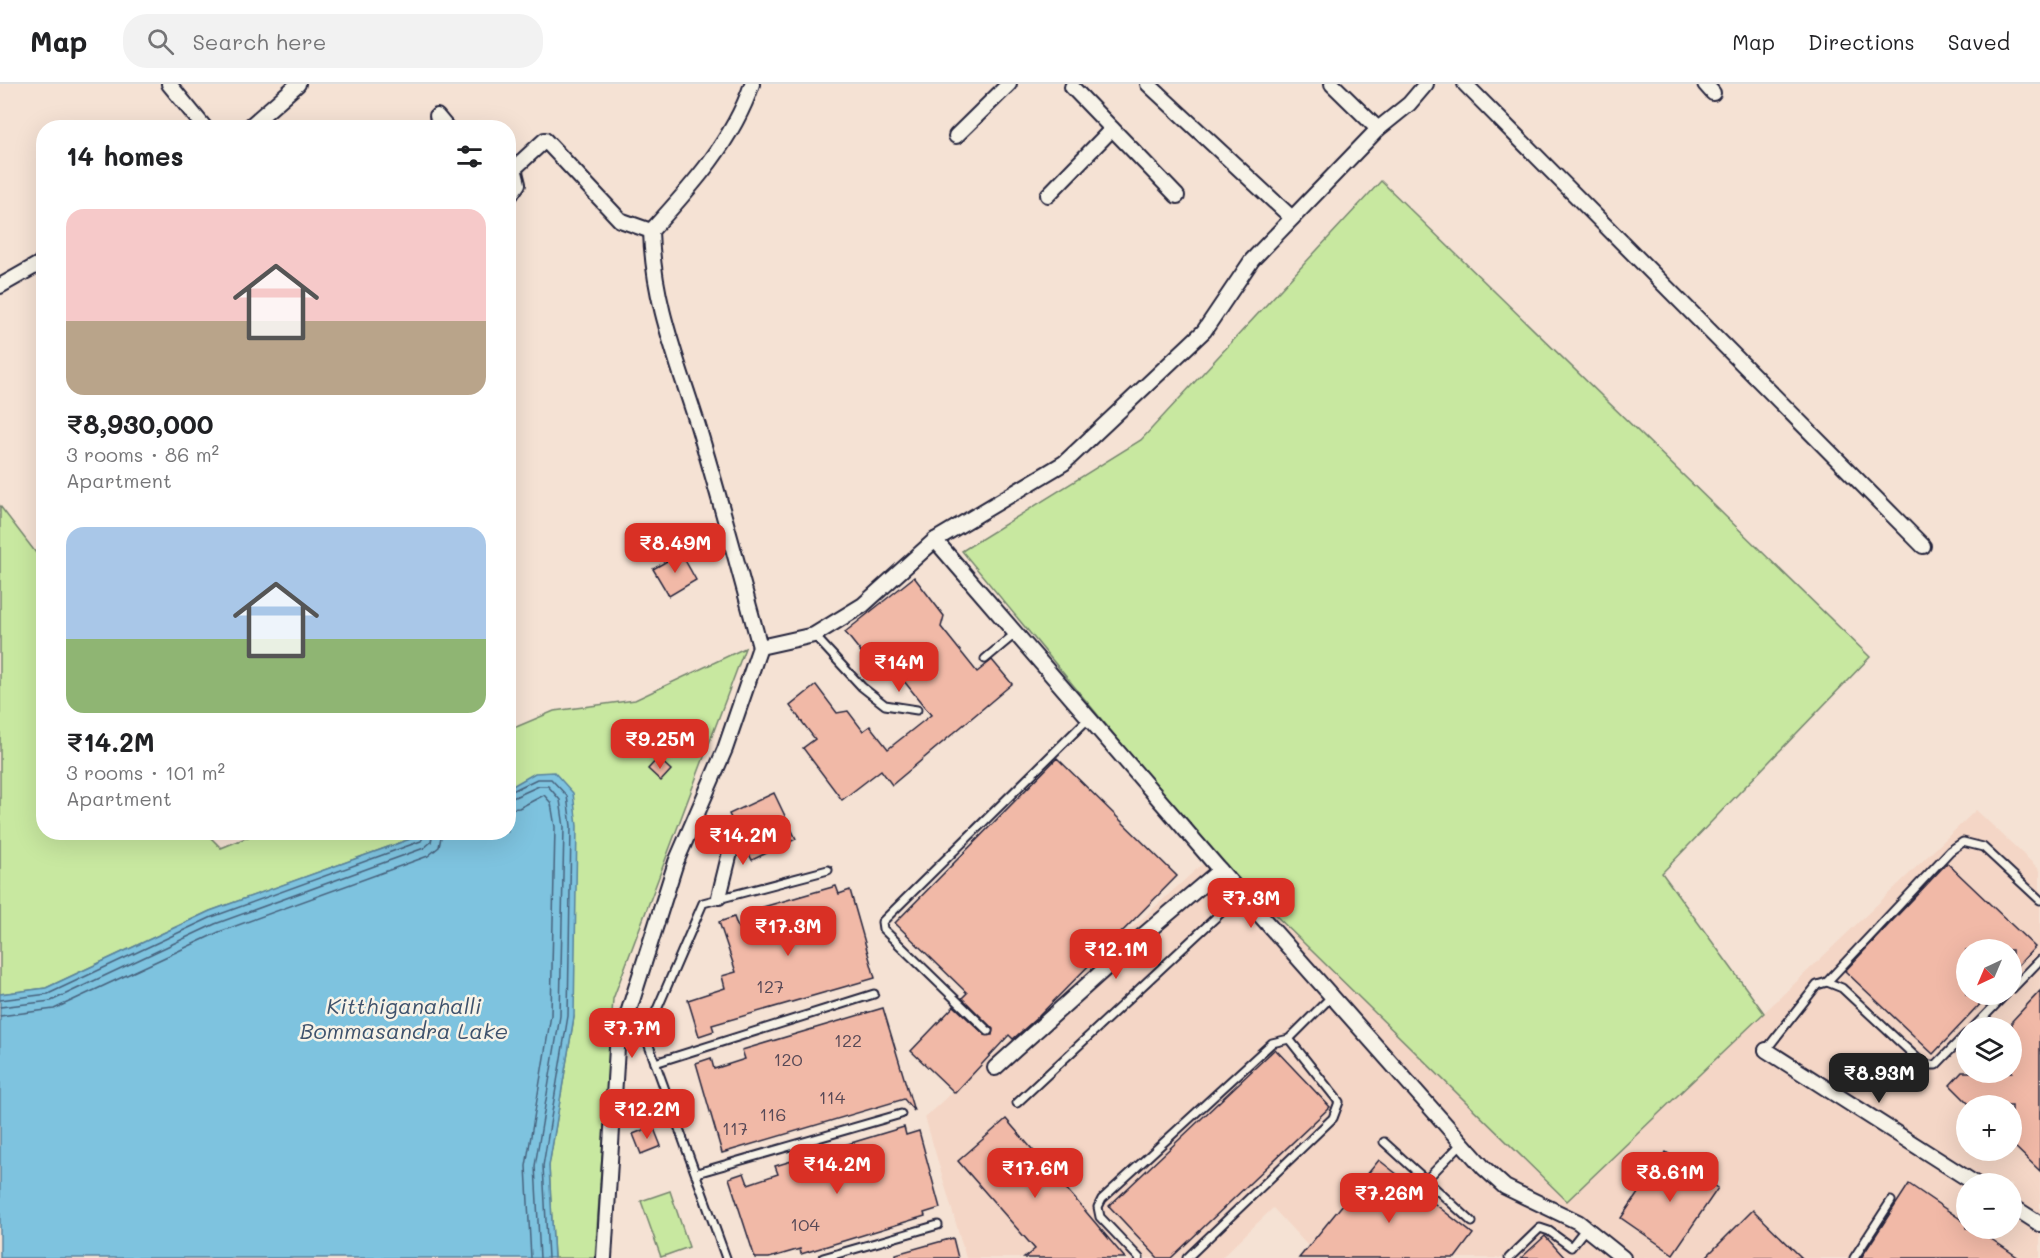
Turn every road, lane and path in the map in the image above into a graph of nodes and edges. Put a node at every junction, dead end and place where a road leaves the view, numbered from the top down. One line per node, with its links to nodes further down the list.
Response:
1 (169, 84): 11 (street)
2 (298, 84): 12 (street)
3 (752, 84): 21 (street)
4 (1009, 84): 16 (street)
5 (1148, 84): 20 (street)
6 (1332, 84): 15 (street)
7 (1426, 84): 15 (street)
8 (1465, 84): 25 (street)
9 (1068, 85): 14 (street)
10 (437, 116): 13 (street)
11 (198, 120)
12 (257, 120)
13 (440, 120)
14 (1112, 129): 18 (street); 19 (street)
15 (1378, 129): 20 (street)
16 (956, 136)
17 (516, 166): 21 (street)
18 (1048, 195)
19 (1177, 196)
20 (1292, 218): 24 (street)
21 (651, 231): 28 (street)
22 (36, 266): 23 (street)
23 (0, 286)
24 (935, 540): 26 (street); 27 (street)
25 (1923, 546)
26 (1016, 633): 29 (lane); 31 (street)
27 (814, 635): 28 (street); 30 (lane)
28 (760, 647): 64 (street)
29 (985, 659)
30 (917, 710)
31 (1090, 717): 34 (street); 45 (lane)
32 (736, 828): 36 (street)
33 (828, 870): 36 (lane)
34 (1220, 870): 35 (street); 50 (street)
35 (1241, 894): 42 (street); 51 (lane)
36 (718, 897): 49 (lane)
37 (2040, 900): 40 (lane)
38 (2040, 960): 39 (lane)
39 (2022, 979)
40 (1827, 982): 47 (lane); 48 (lane)
41 (874, 994): 49 (lane)
42 (1332, 996): 46 (lane); 54 (street)
43 (1995, 1005): 44 (lane)
44 (1984, 1017)
45 (988, 1030)
46 (1289, 1039): 67 (lane); 68 (lane)
47 (1956, 1045)
48 (1766, 1050): 56 (street)
49 (655, 1063): 55 (lane)
50 (995, 1068)
51 (1017, 1103)
52 (901, 1114): 55 (lane)
53 (1384, 1142): 57 (lane)
54 (1462, 1143): 57 (lane); 63 (street)
55 (697, 1173): 65 (lane)
56 (1959, 1173)
57 (1426, 1180): 60 (lane)
58 (1891, 1201): 71 (lane)
59 (2022, 1212): 61 (street)
60 (1472, 1222)
61 (2040, 1224)
62 (938, 1225): 66 (lane)
63 (1586, 1228): 69 (lane); 70 (street)
64 (604, 1258)
65 (726, 1258)
66 (824, 1258)
67 (1139, 1258)
68 (1187, 1258)
69 (1509, 1258)
70 (1623, 1258)
71 (1854, 1258)

